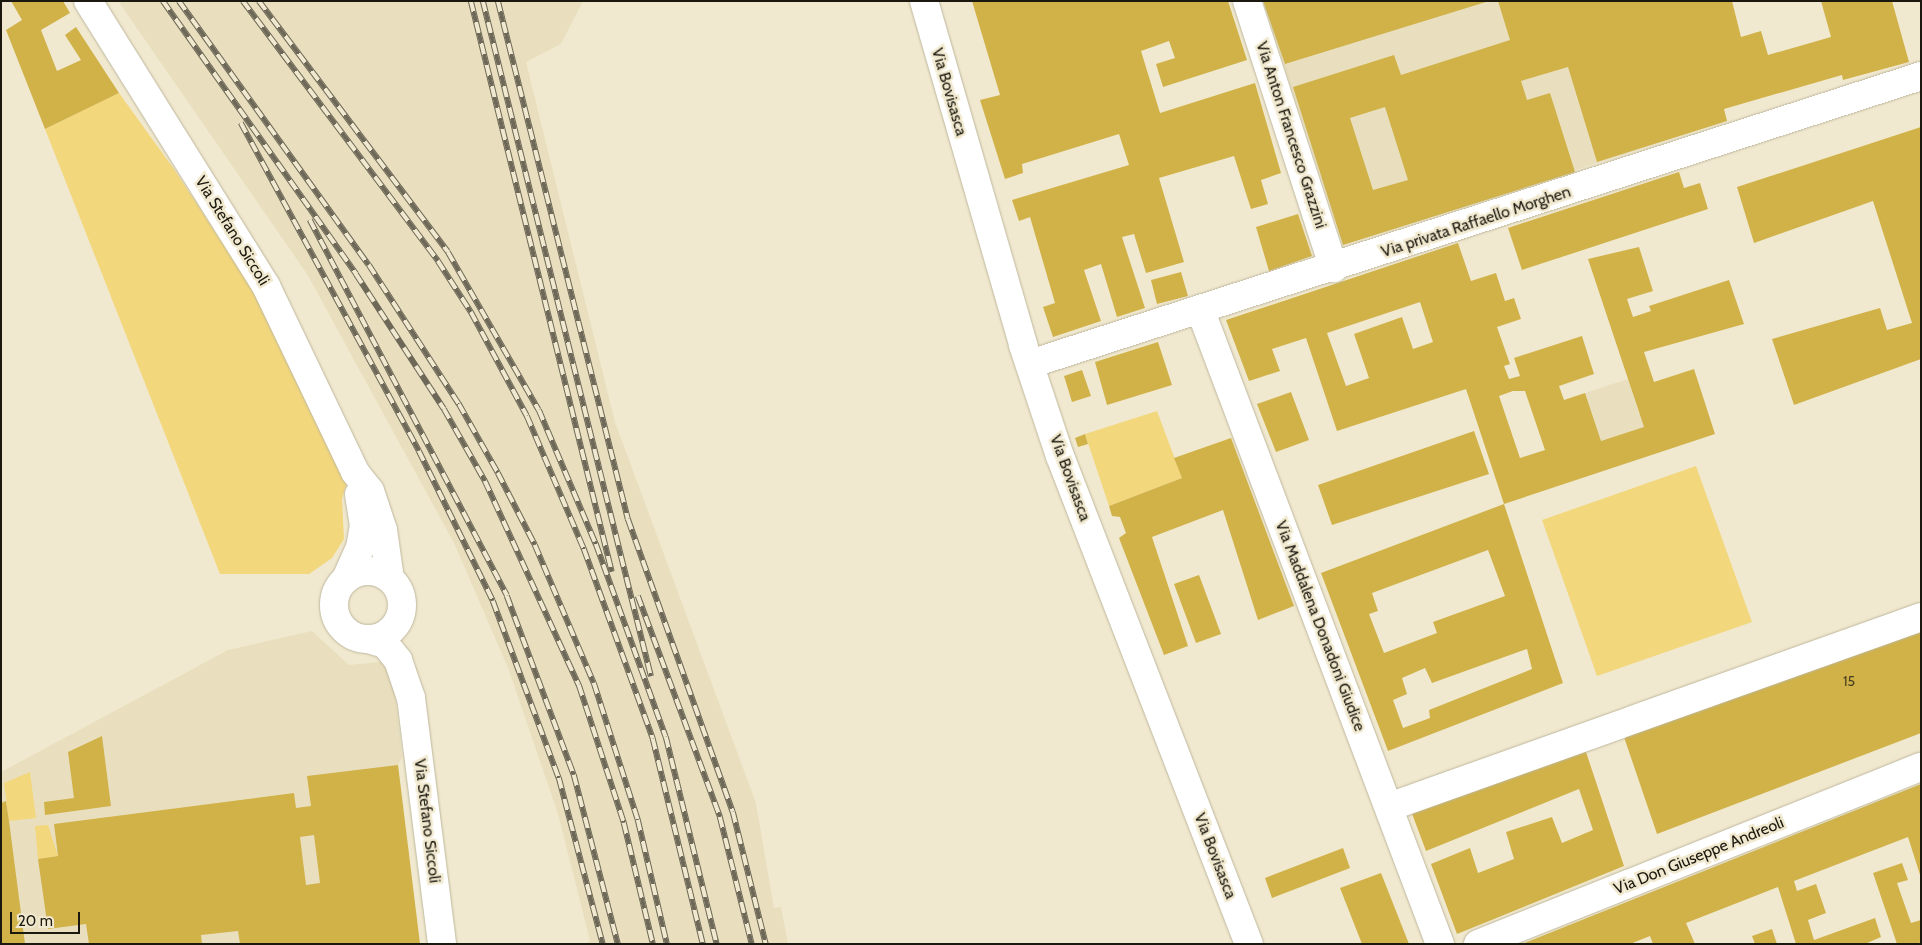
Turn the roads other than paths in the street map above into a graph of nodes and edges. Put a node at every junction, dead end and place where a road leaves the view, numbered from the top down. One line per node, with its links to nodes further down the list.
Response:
1 (88, 1): 8 (street, Via Stefano Siccoli)
2 (924, 1): 7 (street, Via Bovisasca)
3 (1247, 1): 5 (street, Via Anton Francesco Grazzini)
4 (1921, 76): 5 (street, Via privata Raffaello Morghen)
5 (1334, 268): 6 (street, Via privata Raffaello Morghen)
6 (1200, 309): 7 (street, Via privata Raffaello Morghen); 16 (street, Via Maddalena Donadoni Giudice)
7 (1030, 364): 18 (street, Via Bovisasca)
8 (355, 472): 9 (street, Via Stefano Siccoli); 10 (street, Via Stefano Siccoli)
9 (346, 579): 10 (street); 13 (street)
10 (390, 579): 11 (street)
11 (400, 616): 13 (street); 14 (street, Via Stefano Siccoli)
12 (1921, 617): 16 (street)
13 (368, 639): 14 (street, Via Stefano Siccoli)
14 (411, 698): 17 (street, Via Stefano Siccoli)
15 (1921, 767): 20 (street, Via Don Giuseppe Andreoli)
16 (1389, 807): 19 (street, Via Maddalena Donadoni Giudice)
17 (442, 944)
18 (1249, 944)
19 (1440, 944)
20 (1478, 944)

